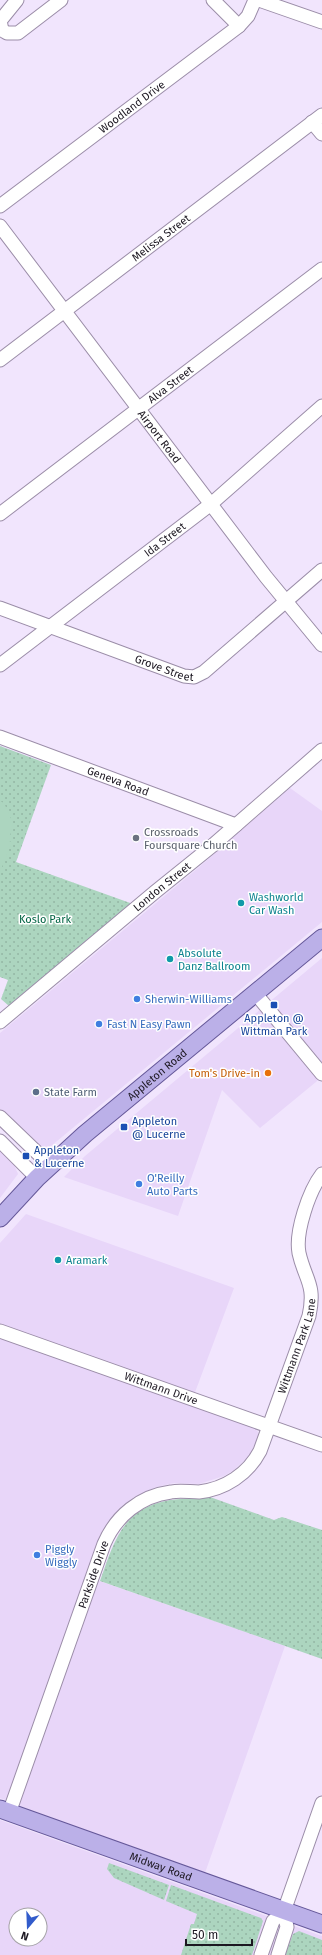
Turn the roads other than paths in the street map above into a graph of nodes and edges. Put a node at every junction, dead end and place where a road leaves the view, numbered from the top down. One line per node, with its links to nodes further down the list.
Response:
1 (18, 0): 2 (street)
2 (61, 0)
3 (213, 0): 7 (street)
4 (255, 0): 7 (street, Woodland Drive)
5 (259, 0): 6 (street)
6 (322, 22)
7 (239, 26): 10 (street, Woodland Drive)
8 (317, 119): 9 (street); 13 (street, Melissa Street)
9 (322, 134)
10 (0, 206)
11 (0, 226): 13 (street, Airport Road)
12 (322, 269): 16 (street, Alva Street)
13 (64, 310): 14 (street, Melissa Street); 16 (street, Airport Road)
14 (0, 360)
15 (322, 406): 17 (street, Ida Street)
16 (137, 409): 17 (street, Airport Road); 18 (street, Alva Street)
17 (211, 504): 20 (street, Airport Road); 22 (street, Ida Street)
18 (0, 514)
19 (322, 570): 20 (street, Grove Street)
20 (285, 602): 22 (street, Grove Street); 23 (street, Airport Road)
21 (0, 608): 22 (street, Grove Street)
22 (50, 626): 24 (street, Ida Street)
23 (322, 645)
24 (0, 665)
25 (0, 737): 27 (street, Geneva Road)
26 (322, 750): 27 (street, London Street)
27 (236, 825): 30 (street, London Street)
28 (322, 938): 29 (main road, Appleton Road)
29 (255, 993): 31 (street); 34 (main road, Appleton Road)
30 (0, 1022)
31 (322, 1074)
32 (0, 1117): 34 (street)
33 (0, 1141): 36 (street)
34 (50, 1165): 36 (main road, Appleton Road)
35 (322, 1174): 39 (street, Wittmann Park Lane)
36 (37, 1178): 37 (main road, Appleton Road)
37 (0, 1218)
38 (0, 1331): 39 (street, Wittmann Drive)
39 (270, 1427): 40 (street, Wittmann Drive); 42 (street, Parkside Drive)
40 (322, 1445)
41 (322, 1803): 43 (street)
42 (5, 1811): 43 (main road, Midway Road)
43 (284, 1911): 44 (main road, Midway Road); 45 (street); 46 (street)
44 (322, 1924)
45 (261, 1955)
46 (278, 1955)

